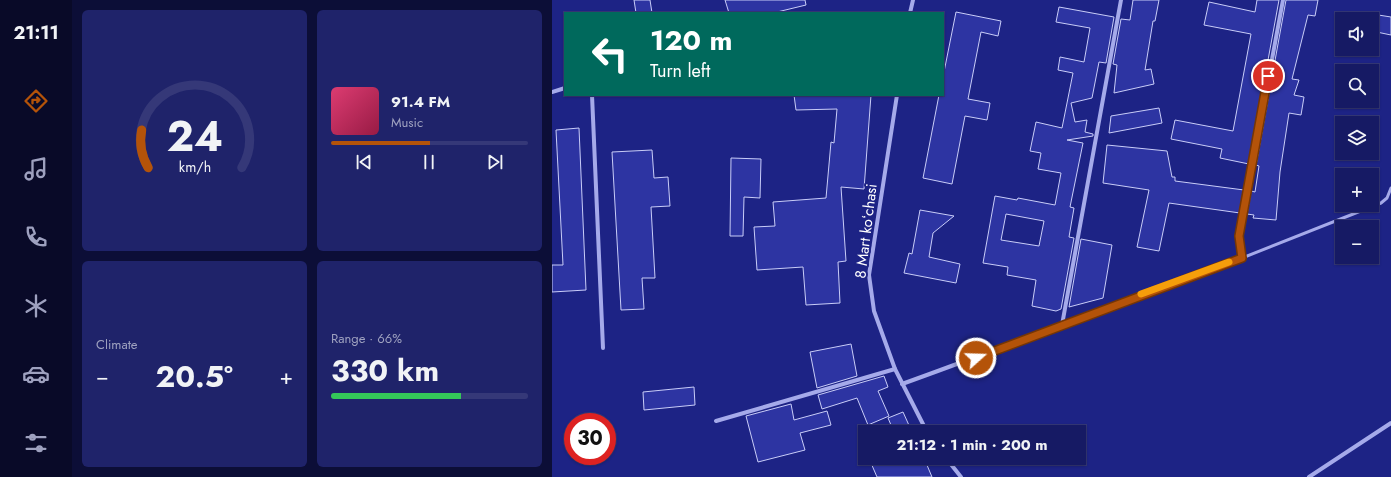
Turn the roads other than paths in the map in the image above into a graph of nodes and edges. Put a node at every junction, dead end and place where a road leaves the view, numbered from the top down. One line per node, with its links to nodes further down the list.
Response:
1 (913, 0): 4 (street)
2 (1121, 0): 11 (street)
3 (1282, 0): 10 (street)
4 (910, 12)
5 (564, 88): 6 (street)
6 (552, 92)
7 (592, 96): 12 (street)
8 (897, 96): 13 (street, 8 Mart koʻchasi)
9 (1391, 188): 10 (lane)
10 (1242, 258): 11 (street)
11 (1062, 325): 14 (street)
12 (603, 348)
13 (895, 369): 14 (street, 8 Mart koʻchasi); 15 (street)
14 (902, 384): 17 (street, 8 Mart koʻchasi)
15 (716, 421)
16 (1391, 422): 20 (street)
17 (923, 425)
18 (952, 465): 19 (street)
19 (961, 477)
20 (1309, 477)

